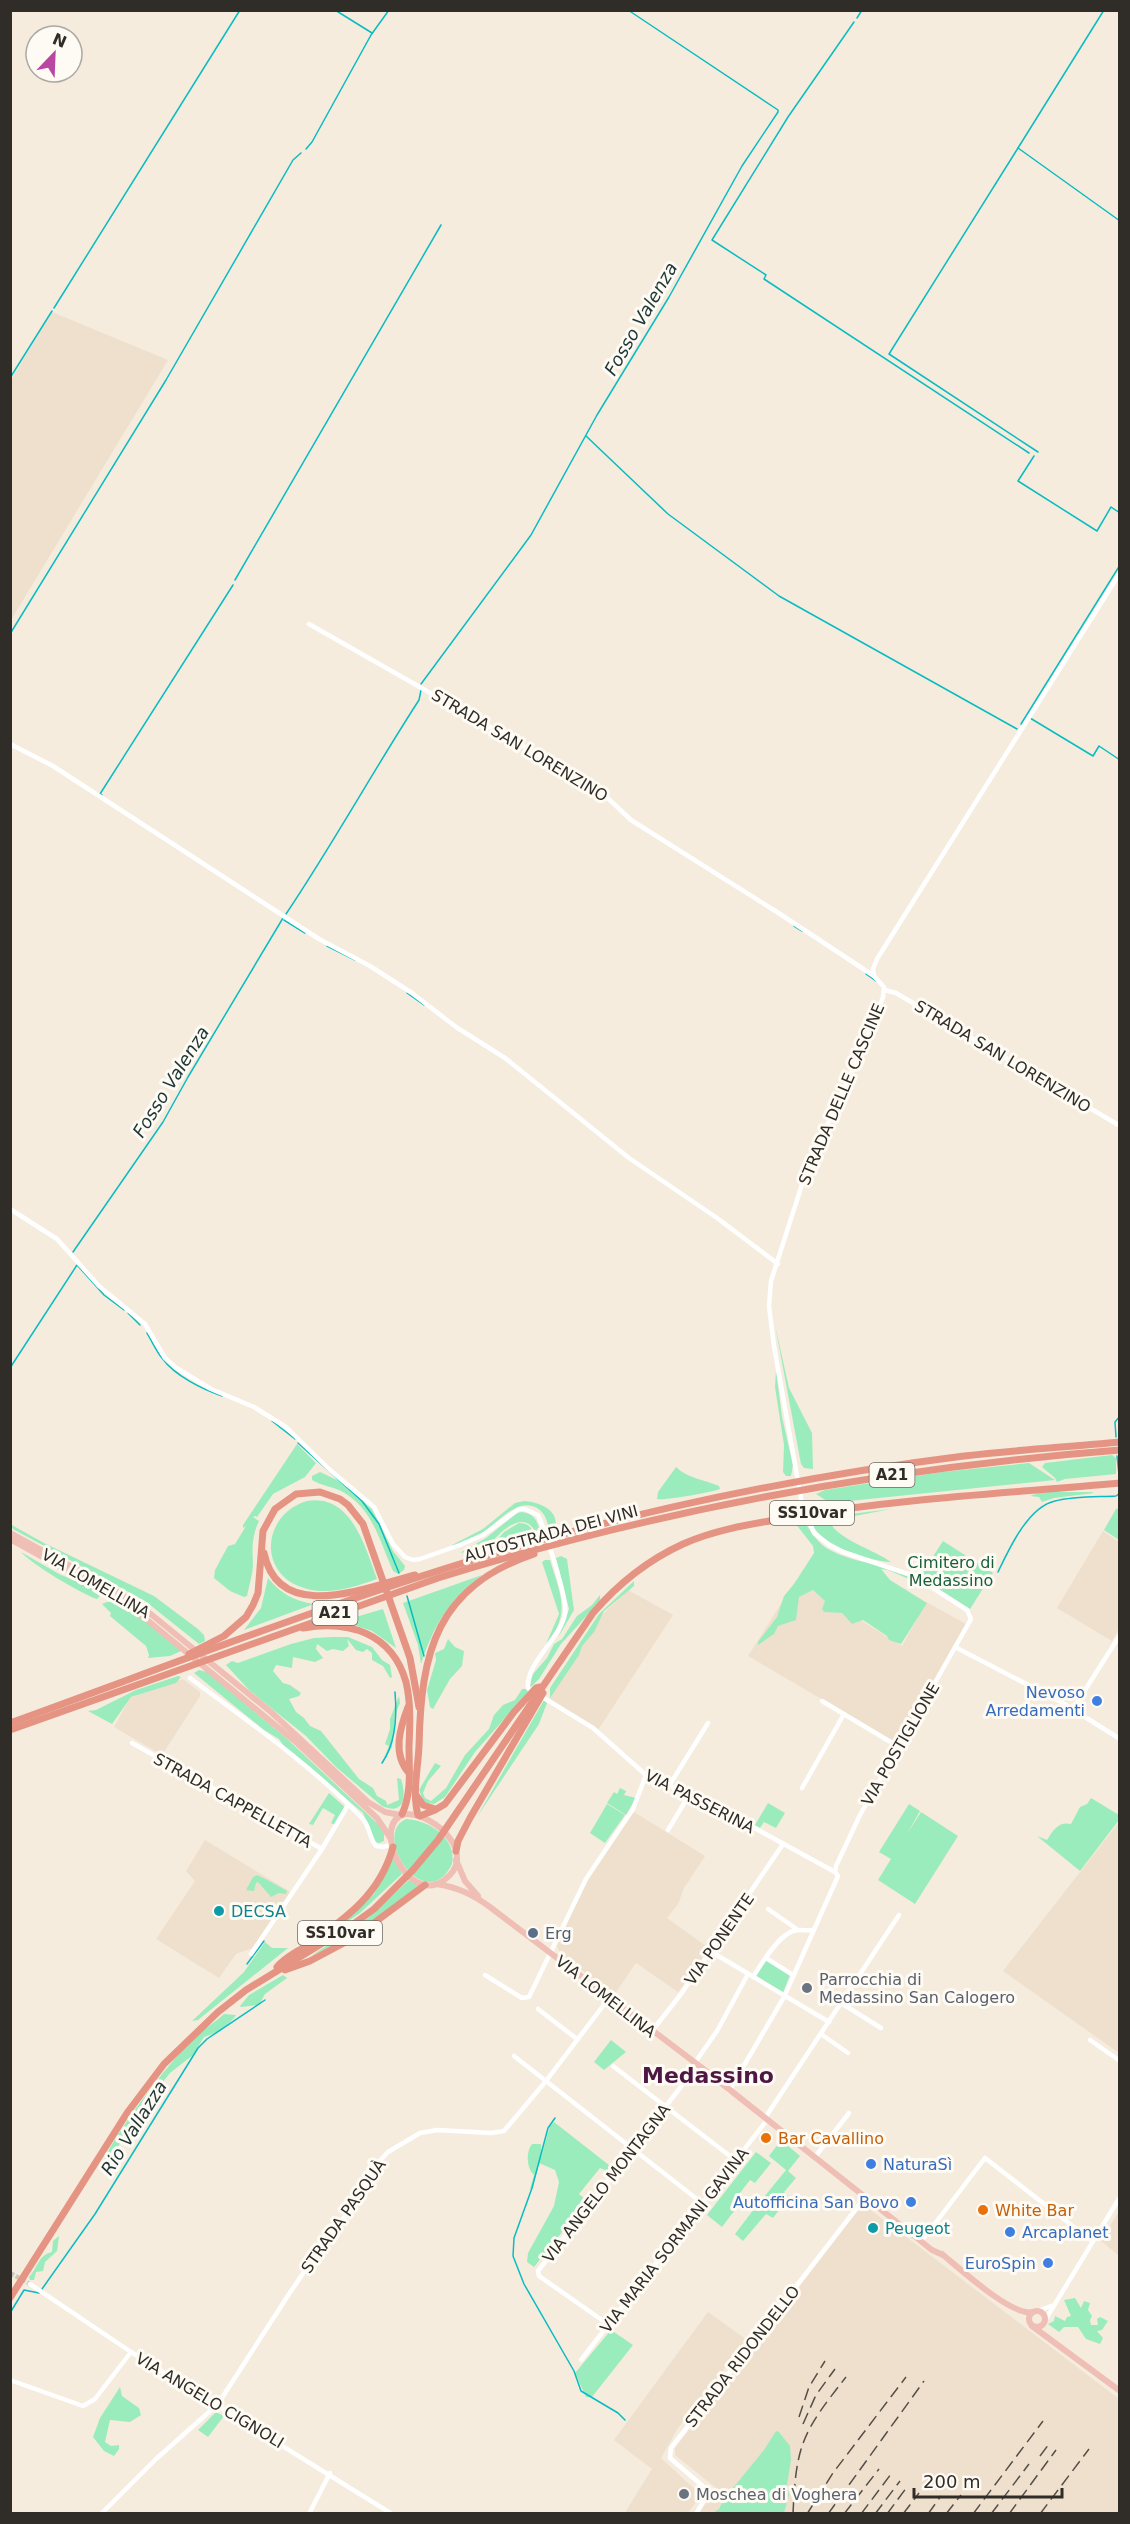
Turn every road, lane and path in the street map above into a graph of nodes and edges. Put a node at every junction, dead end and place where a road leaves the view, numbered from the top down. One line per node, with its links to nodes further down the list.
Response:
1 (1119, 573): 4 (street)
2 (309, 624): 4 (street, STRADA SAN LORENZINO)
3 (10, 744): 8 (street)
4 (873, 976): 5 (street, STRADA DELLE CASCINE)
5 (885, 990): 6 (street, STRADA SAN LORENZINO); 8 (street, STRADA DELLE CASCINE)
6 (1119, 1126)
7 (10, 1209): 26 (street)
8 (778, 1264): 17 (street, STRADA DELLE CASCINE)
9 (1119, 1443): 16 (highway, AUTOSTRADA DEI VINI / A21)
10 (1119, 1450): 12 (highway, AUTOSTRADA DEI VINI / A21)
11 (1118, 1483): 25 (highway, SS10var)
12 (666, 1516): 21 (highway, AUTOSTRADA DEI VINI / A21); 30 (highway)
13 (10, 1533): 19 (main road, VIA LOMELLINA)
14 (10, 1539): 19 (main road, VIA LOMELLINA)
15 (262, 1539): 16 (highway); 22 (highway); 24 (highway)
16 (470, 1561): 22 (highway, AUTOSTRADA DEI VINI / A21)
17 (971, 1619): 20 (street, VIA POSTIGLIONE)
18 (1119, 1635): 31 (street)
19 (176, 1638): 48 (main road); 51 (main road)
20 (955, 1647): 31 (street); 39 (street, VIA POSTIGLIONE)
21 (232, 1650): 29 (highway); 36 (highway, AUTOSTRADA DEI VINI / A21)
22 (152, 1671): 34 (highway, AUTOSTRADA DEI VINI / A21)
23 (190, 1678): 46 (street)
24 (414, 1681): 30 (highway); 33 (highway)
25 (543, 1685): 47 (highway); 54 (highway); 68 (highway, SS10var)
26 (528, 1688)
27 (544, 1698): 41 (street, VIA PASSERINA)
28 (822, 1701): 32 (street)
29 (408, 1705): 33 (highway); 40 (highway)
30 (419, 1707): 44 (highway)
31 (1073, 1709): 37 (street)
32 (844, 1714): 39 (street); 43 (street)
33 (410, 1720): 40 (highway)
34 (10, 1723)
35 (708, 1723): 42 (street)
36 (10, 1730)
37 (1119, 1739)
38 (132, 1743): 53 (street, STRADA CAPPELLETTA)
39 (899, 1747): 56 (street, VIA POSTIGLIONE)
40 (409, 1773): 48 (highway)
41 (646, 1775): 42 (street, VIA PASSERINA); 66 (street)
42 (669, 1786): 45 (street, VIA PASSERINA)
43 (802, 1788)
44 (416, 1789): 47 (highway); 49 (highway)
45 (689, 1795): 50 (street); 52 (street, VIA PASSERINA)
46 (348, 1805): 51 (street); 53 (street, STRADA CAPPELLETTA)
47 (440, 1808): 49 (highway)
48 (401, 1815): 49 (main road); 51 (main road)
49 (419, 1816): 54 (main road)
50 (668, 1830)
51 (392, 1843): 58 (main road); 68 (highway)
52 (783, 1844): 56 (street, VIA PASSERINA); 64 (street, VIA PONENTE)
53 (322, 1849): 65 (street)
54 (456, 1851): 55 (main road)
55 (456, 1860): 57 (main road); 59 (main road)
56 (835, 1872): 63 (street, VIA POSTIGLIONE)
57 (435, 1884): 58 (main road); 59 (main road)
58 (425, 1885): 68 (highway)
59 (487, 1904): 66 (main road, VIA LOMELLINA)
60 (768, 1910): 62 (street)
61 (899, 1915): 74 (street, VIA MARIA SORMANI GAVINA)
62 (799, 1930): 63 (street); 67 (street, VIA ANGELO MONTAGNA)
63 (812, 1930): 71 (street, VIA POSTIGLIONE)
64 (711, 1951): 70 (street); 78 (street, VIA PONENTE)
65 (251, 1954)
66 (551, 1954): 69 (street); 73 (main road, VIA LOMELLINA)
67 (766, 1958): 70 (street, VIA ANGELO MONTAGNA); 71 (street)
68 (275, 1972): 104 (highway, SS10var)
69 (485, 1975)
70 (750, 1976): 72 (street); 86 (street, VIA ANGELO MONTAGNA)
71 (793, 1976): 72 (street, VIA POSTIGLIONE)
72 (784, 1997): 76 (street); 88 (street, VIA POSTIGLIONE)
73 (609, 1998): 78 (main road, VIA LOMELLINA); 80 (street, STRADA PASQUÀ)
74 (841, 2003): 76 (street, VIA MARIA SORMANI GAVINA); 77 (street)
75 (538, 2009): 80 (street)
76 (829, 2022): 79 (street, VIA MARIA SORMANI GAVINA)
77 (881, 2028)
78 (652, 2031): 86 (main road, VIA LOMELLINA)
79 (821, 2034): 82 (street); 91 (street, VIA MARIA SORMANI GAVINA)
80 (577, 2039): 87 (street, STRADA PASQUÀ)
81 (1089, 2040): 84 (street)
82 (848, 2053)
83 (514, 2056): 87 (street)
84 (1119, 2061)
85 (613, 2066): 89 (street)
86 (696, 2066): 88 (main road, VIA LOMELLINA); 89 (street, VIA ANGELO MONTAGNA)
87 (546, 2081): 92 (street); 115 (street, STRADA PASQUÀ)
88 (729, 2091): 91 (main road, VIA LOMELLINA)
89 (665, 2106): 92 (street, VIA ANGELO MONTAGNA); 94 (street)
90 (849, 2113): 93 (street)
91 (766, 2119): 93 (main road, VIA LOMELLINA); 94 (street, VIA MARIA SORMANI GAVINA)
92 (633, 2149): 97 (street); 109 (street, VIA ANGELO MONTAGNA)
93 (815, 2157): 95 (main road, VIA LOMELLINA)
94 (735, 2160): 97 (street, VIA MARIA SORMANI GAVINA)
95 (866, 2196): 98 (main road, VIA LOMELLINA); 120 (street, STRADA RIDONDELLO)
96 (1119, 2198): 100 (street)
97 (702, 2203): 109 (street, VIA MARIA SORMANI GAVINA)
98 (906, 2227): 99 (main road, VIA LOMELLINA); 101 (main road, VIA LOMELLINA)
99 (924, 2238): 100 (street); 101 (main road, VIA LOMELLINA)
100 (1092, 2241): 105 (street)
101 (943, 2255): 103 (main road, VIA LOMELLINA)
102 (30, 2284): 111 (street, VIA ANGELO CIGNOLI)
103 (991, 2292): 106 (main road, VIA LOMELLINA); 108 (main road, VIA LOMELLINA)
104 (10, 2298)
105 (1053, 2304): 106 (street); 107 (street)
106 (1036, 2312): 107 (main road, VIA LOMELLINA); 108 (main road)
107 (1044, 2322): 108 (main road); 110 (main road, VIA LOMELLINA)
108 (1031, 2324): 110 (main road, VIA LOMELLINA)
109 (609, 2325): 112 (street, VIA MARIA SORMANI GAVINA)
110 (1056, 2342): 114 (main road, VIA LOMELLINA)
111 (131, 2352): 113 (street); 115 (street, VIA ANGELO CIGNOLI)
112 (581, 2360)
113 (10, 2380)
114 (1119, 2391)
115 (218, 2404): 116 (street, VIA ANGELO CIGNOLI); 117 (street, STRADA PASQUÀ)
116 (330, 2473): 118 (street); 119 (street, VIA ANGELO CIGNOLI)
117 (101, 2514)
118 (309, 2514)
119 (392, 2514)
120 (696, 2514)

